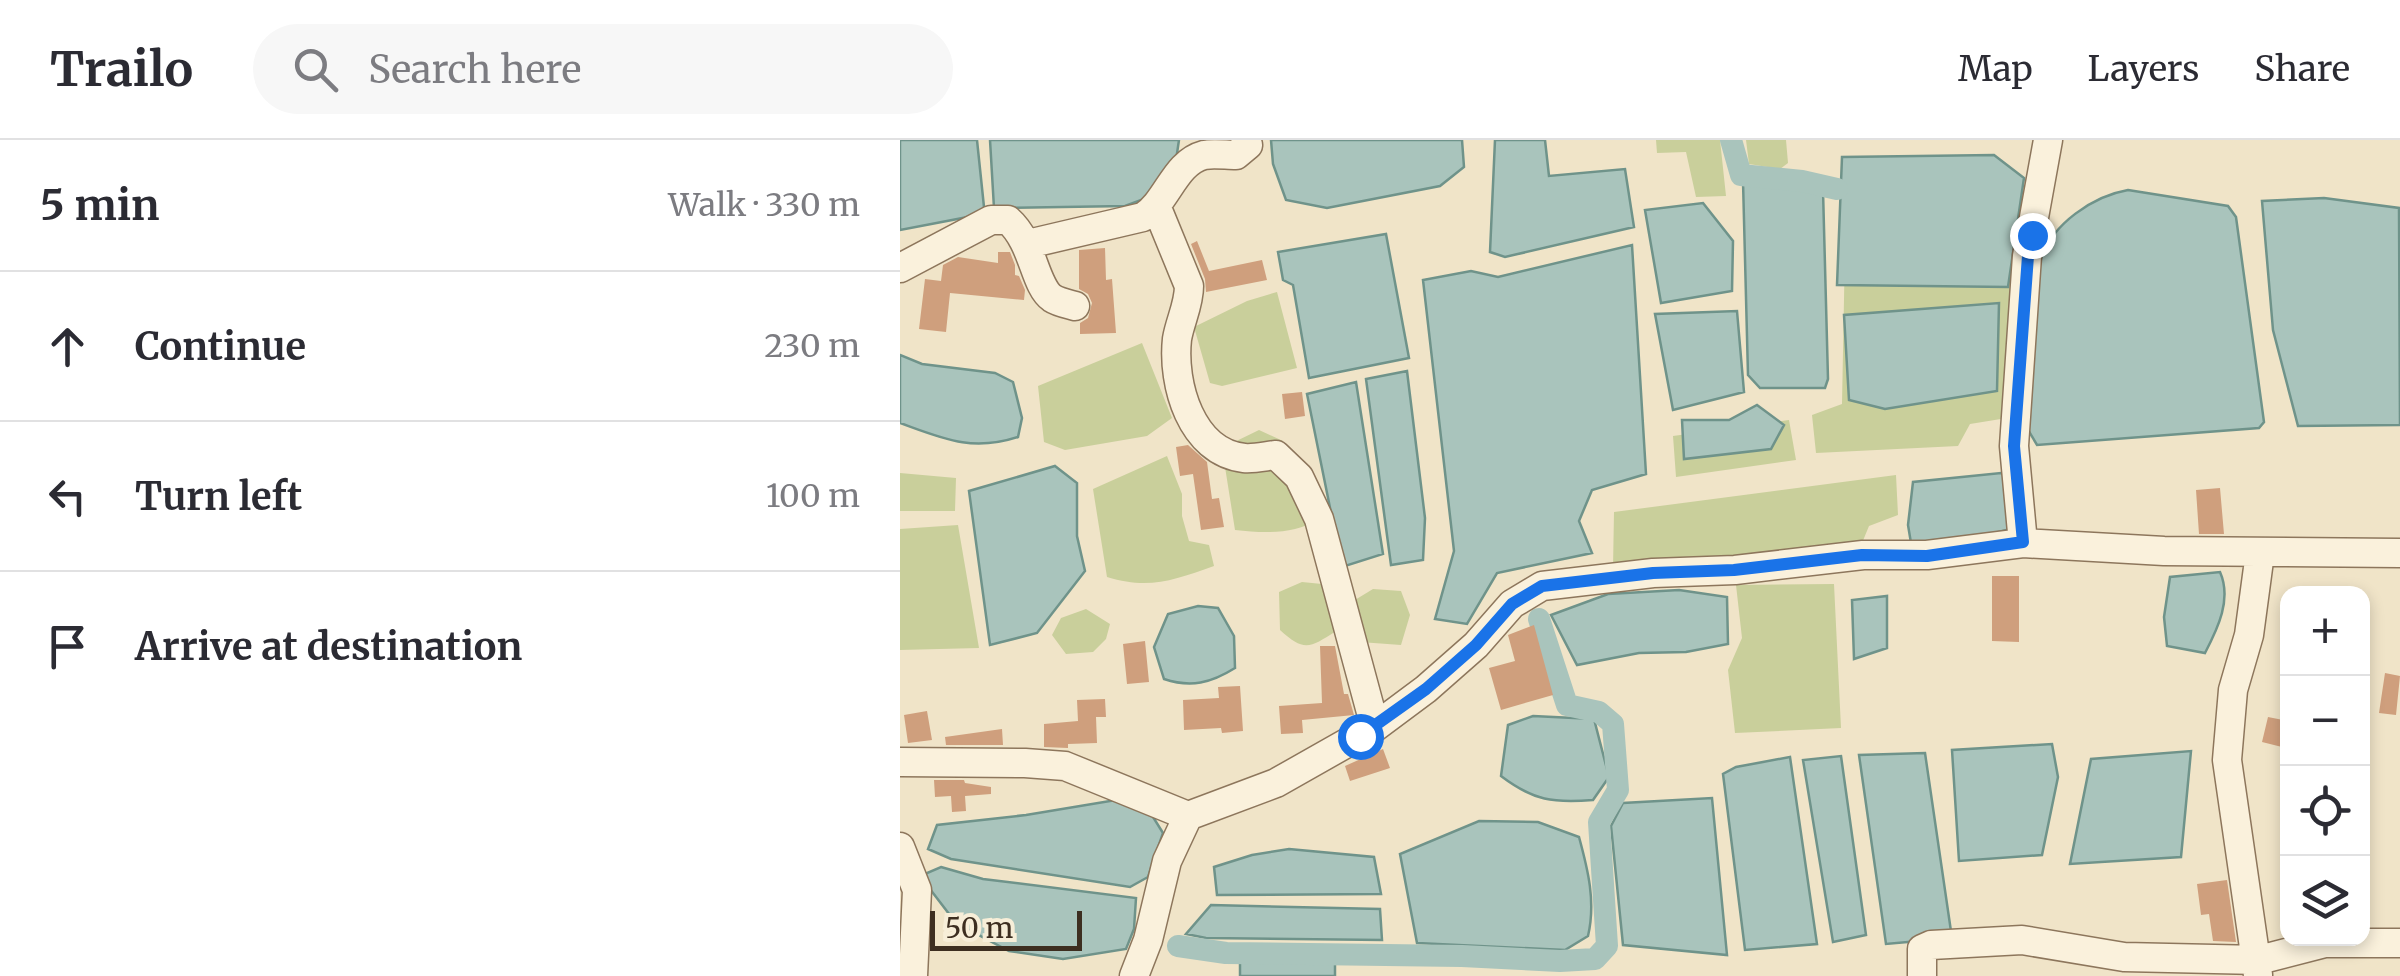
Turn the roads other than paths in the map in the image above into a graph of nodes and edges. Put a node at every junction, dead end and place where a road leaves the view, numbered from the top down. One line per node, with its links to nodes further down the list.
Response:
1 (2048, 140): 7 (street)
2 (1248, 145): 3 (street)
3 (1156, 208): 4 (street); 10 (street)
4 (1028, 244): 5 (street); 6 (street)
5 (900, 268)
6 (1075, 306)
7 (2023, 542): 8 (street); 10 (street)
8 (2260, 553): 9 (street); 15 (street)
9 (2400, 553)
10 (1375, 727): 12 (street)
11 (900, 762): 12 (street)
12 (1188, 816): 17 (street)
13 (900, 846): 16 (street)
14 (2400, 943): 15 (street)
15 (2258, 968): 18 (street)
16 (914, 976)
17 (1134, 976)
18 (1922, 976)

